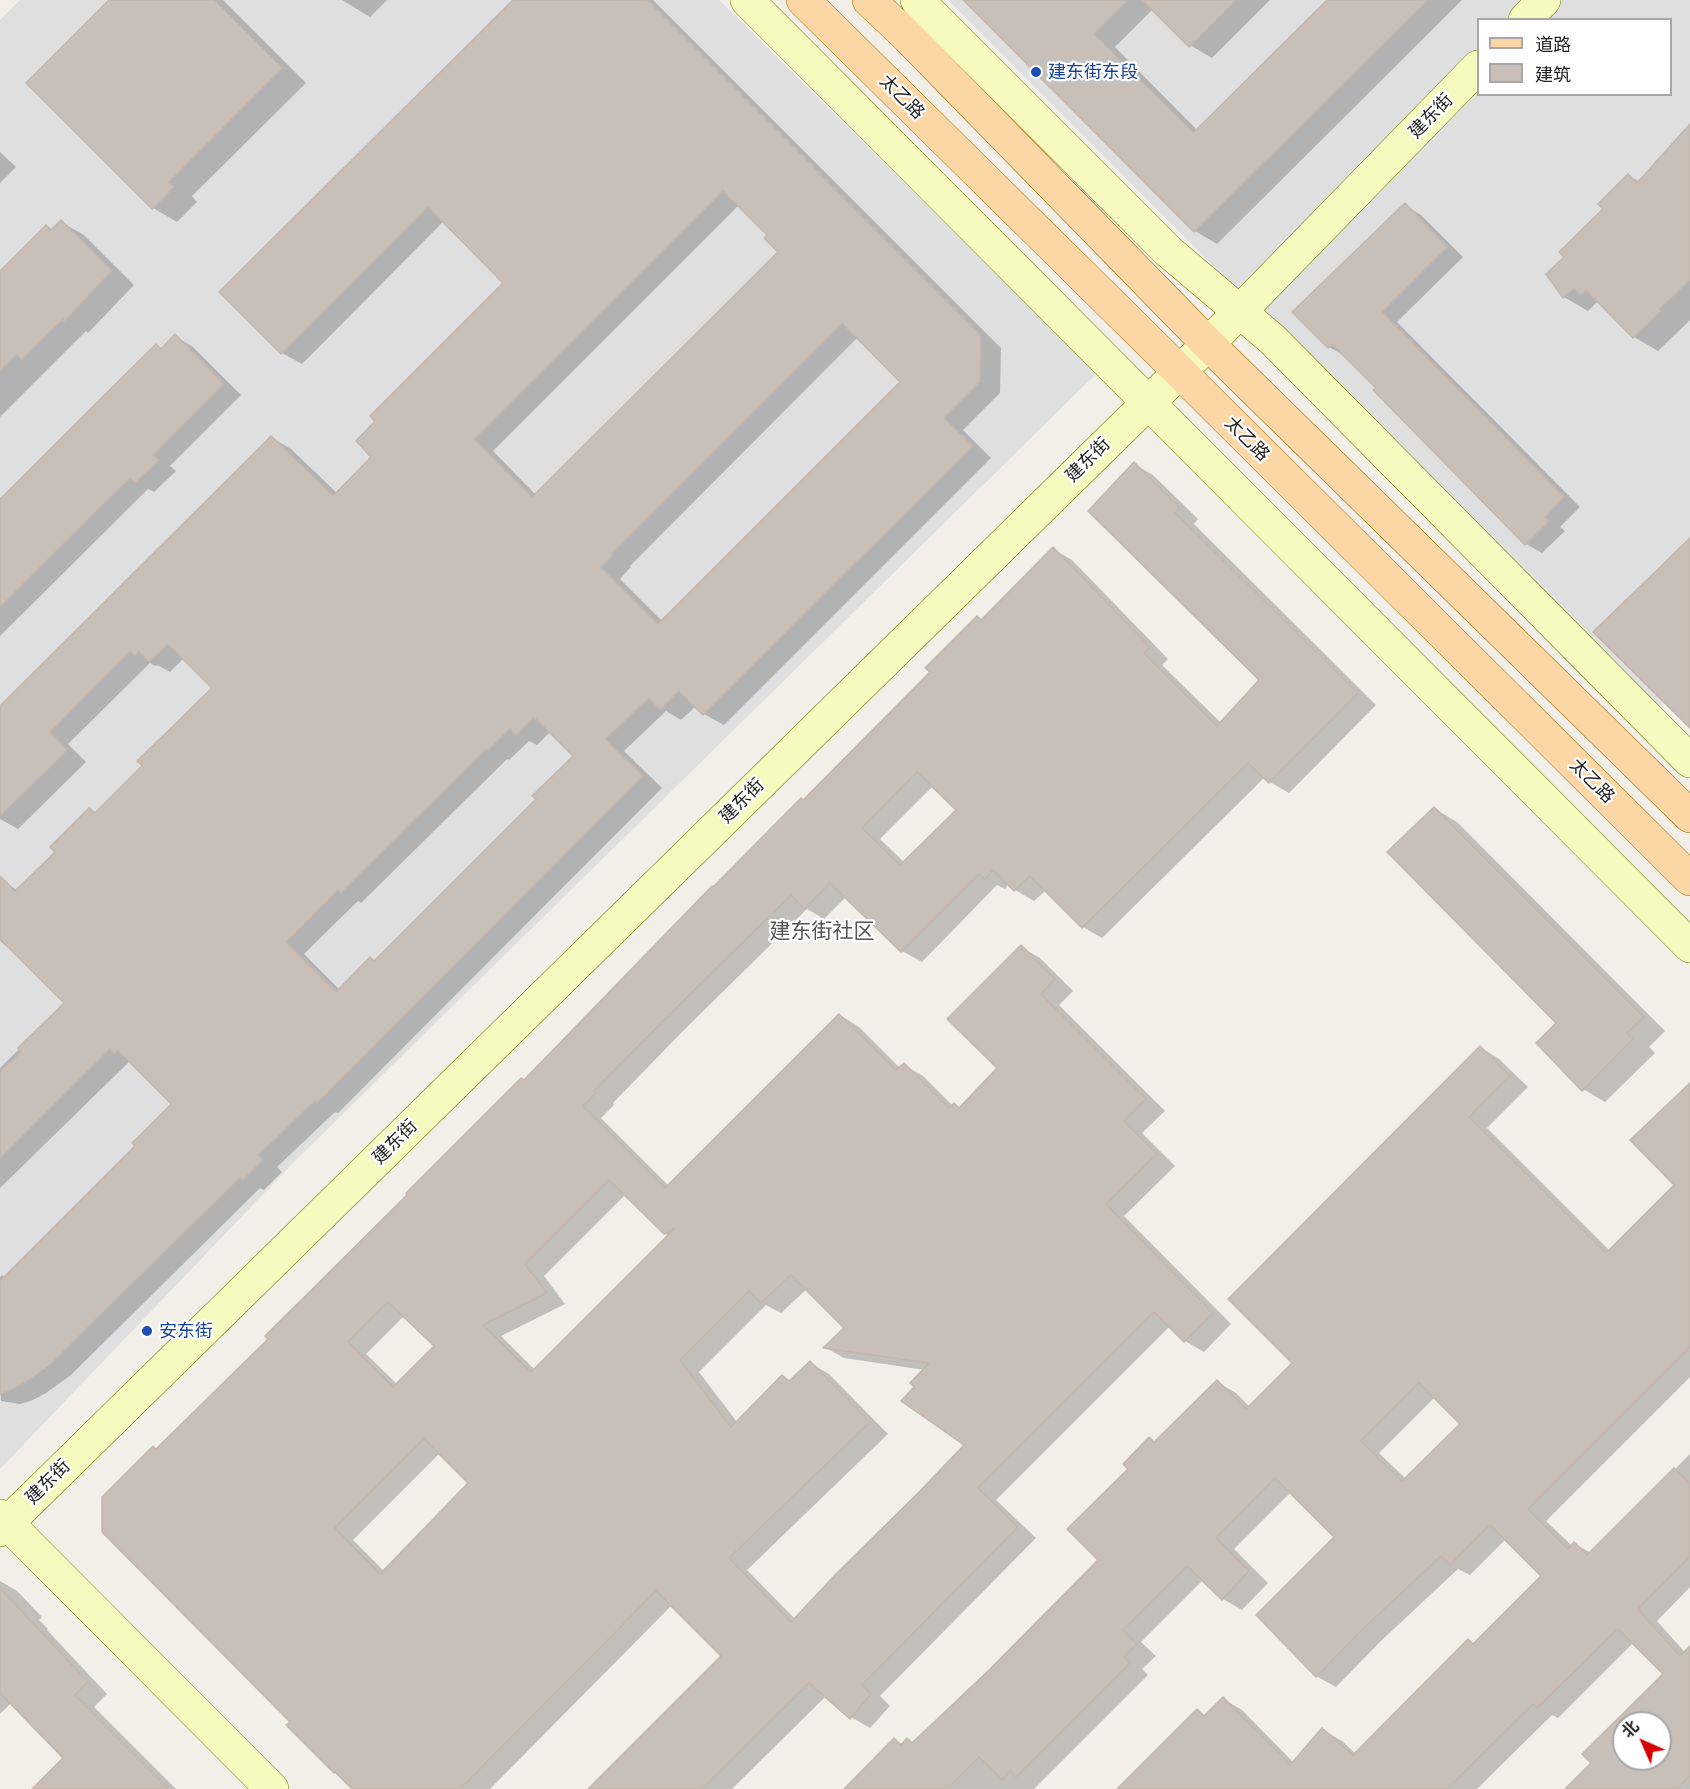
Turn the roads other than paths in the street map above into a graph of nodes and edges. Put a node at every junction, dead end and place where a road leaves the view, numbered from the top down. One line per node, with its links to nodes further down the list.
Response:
1 (747, 0): 11 (main road)
2 (803, 0): 10 (main road, 太乙路)
3 (869, 0): 9 (main road)
4 (917, 0): 8 (main road)
5 (1544, 0): 6 (main road)
6 (1527, 18)
7 (1477, 69): 8 (main road, 建东街)
8 (1239, 311): 9 (main road, 建东街); 12 (main road)
9 (1208, 344): 10 (main road, 建东街); 13 (main road)
10 (1179, 371): 11 (main road, 建东街); 14 (main road, 太乙路)
11 (1148, 402): 15 (main road); 16 (main road, 建东街)
12 (1690, 761)
13 (1690, 816)
14 (1690, 879)
15 (1690, 946)
16 (2, 1523): 17 (main road)
17 (272, 1789)

